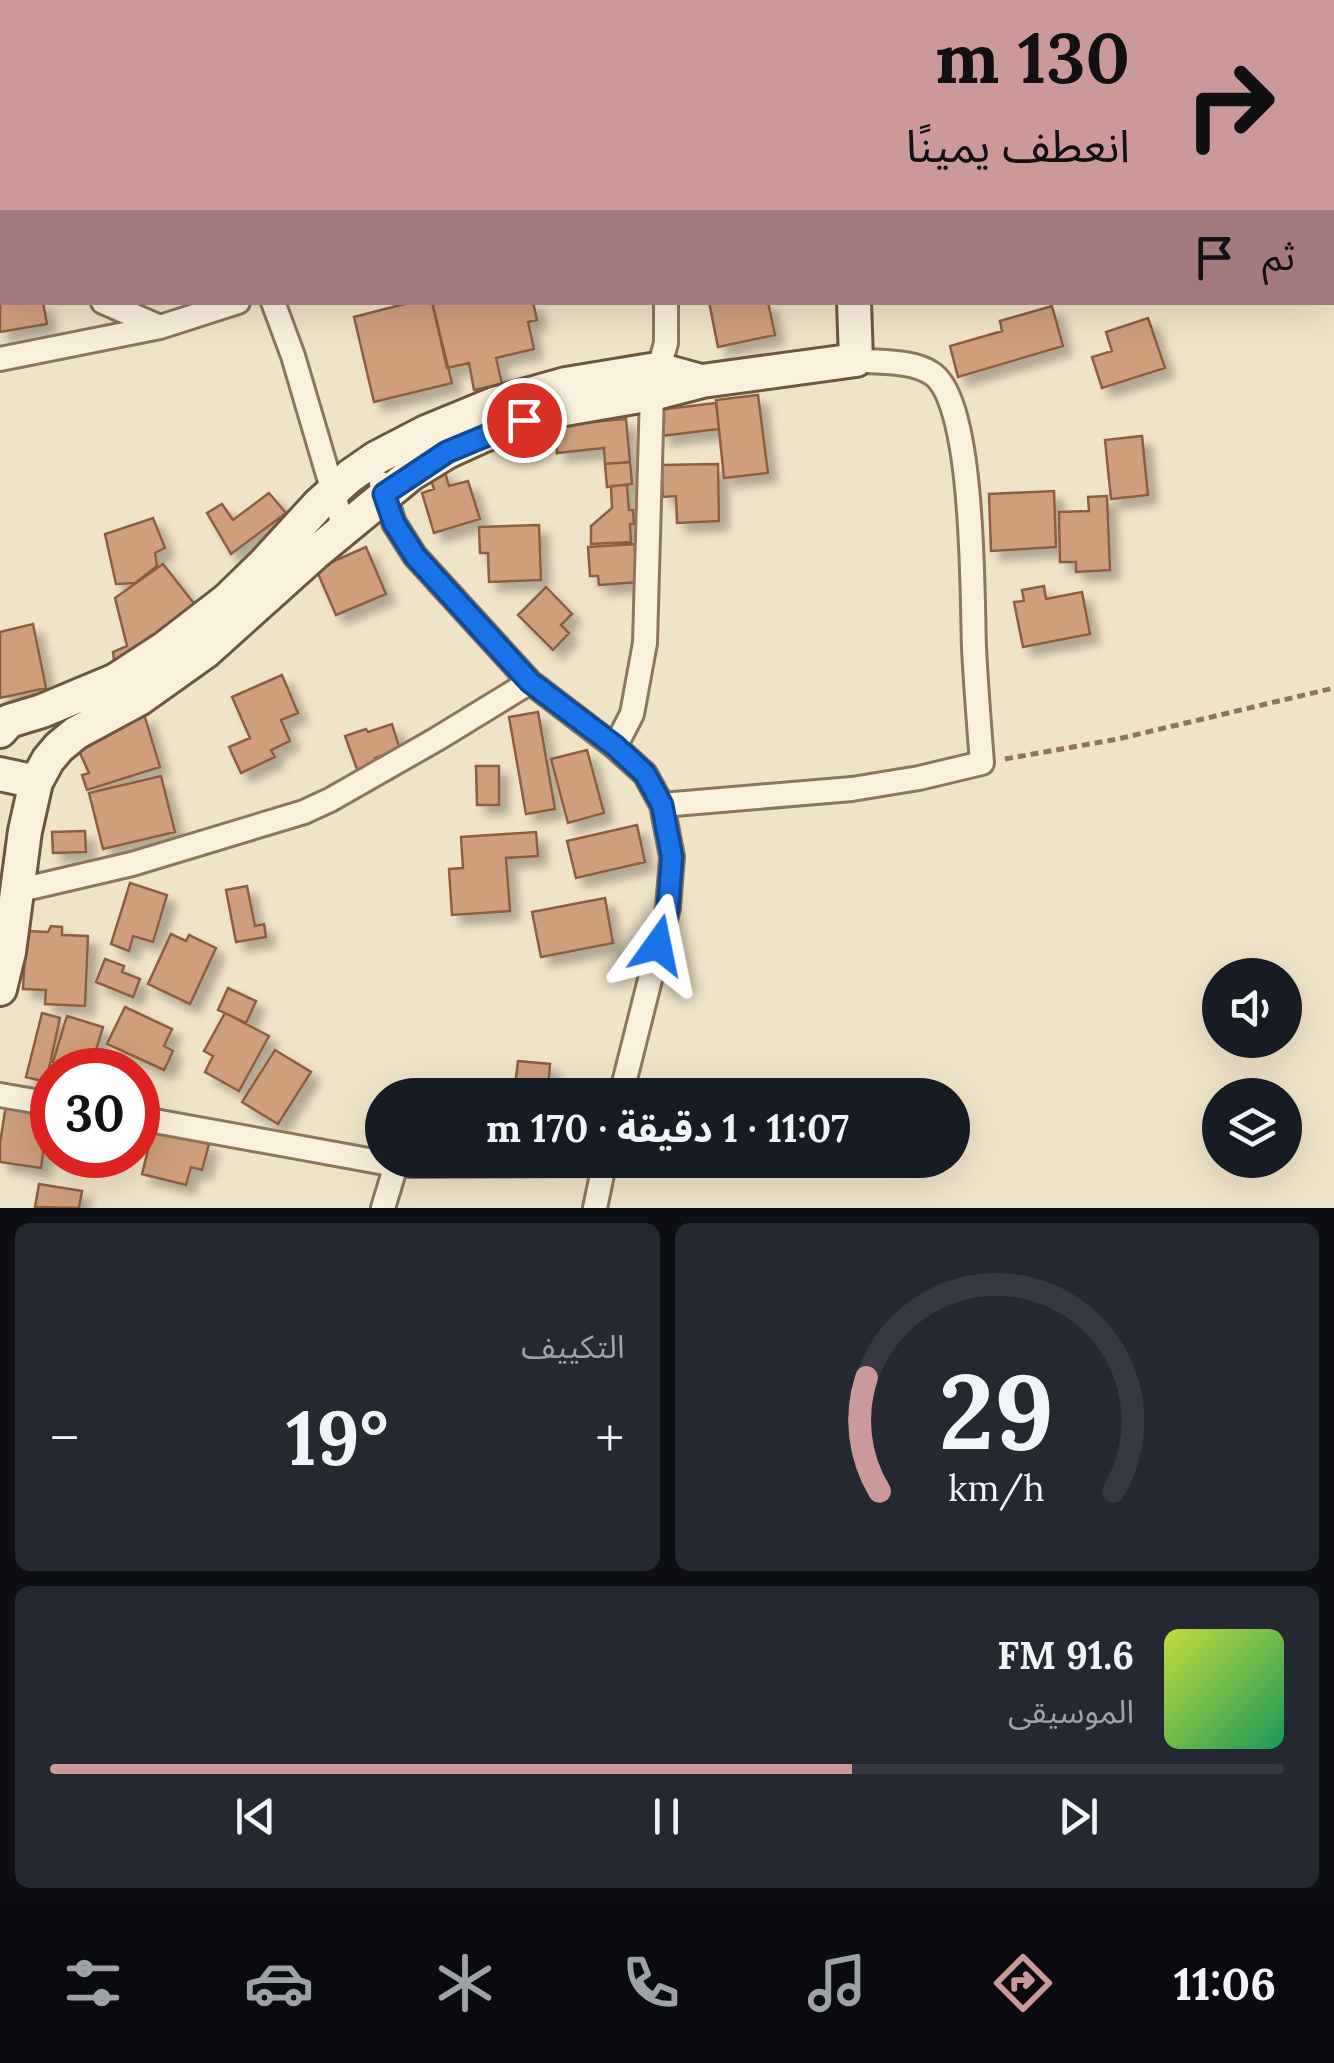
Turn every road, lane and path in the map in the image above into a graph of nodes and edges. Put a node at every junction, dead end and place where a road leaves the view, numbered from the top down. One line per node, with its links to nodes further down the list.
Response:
1 (111, 305): 6 (street)
2 (229, 305): 6 (street)
3 (274, 305): 11 (street)
4 (666, 305): 9 (street)
5 (854, 305): 8 (main road)
6 (160, 327): 7 (street)
7 (0, 359)
8 (856, 360): 9 (main road); 18 (street)
9 (655, 382): 10 (main road); 12 (main road); 17 (street)
10 (376, 458): 11 (main road); 12 (street)
11 (334, 490): 13 (street); 16 (main road)
12 (384, 494): 13 (main road); 14 (street)
13 (344, 529): 20 (main road)
14 (530, 682): 17 (street); 22 (street)
15 (1334, 688): 18 (path)
16 (0, 731)
17 (615, 746): 21 (street)
18 (982, 763): 21 (street)
19 (0, 774): 20 (main road)
20 (36, 782): 22 (main road)
21 (662, 805): 24 (street)
22 (16, 892): 23 (main road)
23 (0, 990)
24 (625, 1078)
25 (0, 1095): 26 (street)
26 (30, 1100)
27 (160, 1122): 28 (street)
28 (365, 1160)
29 (392, 1178): 31 (street)
30 (601, 1178): 32 (street)
31 (383, 1208)
32 (596, 1208)

